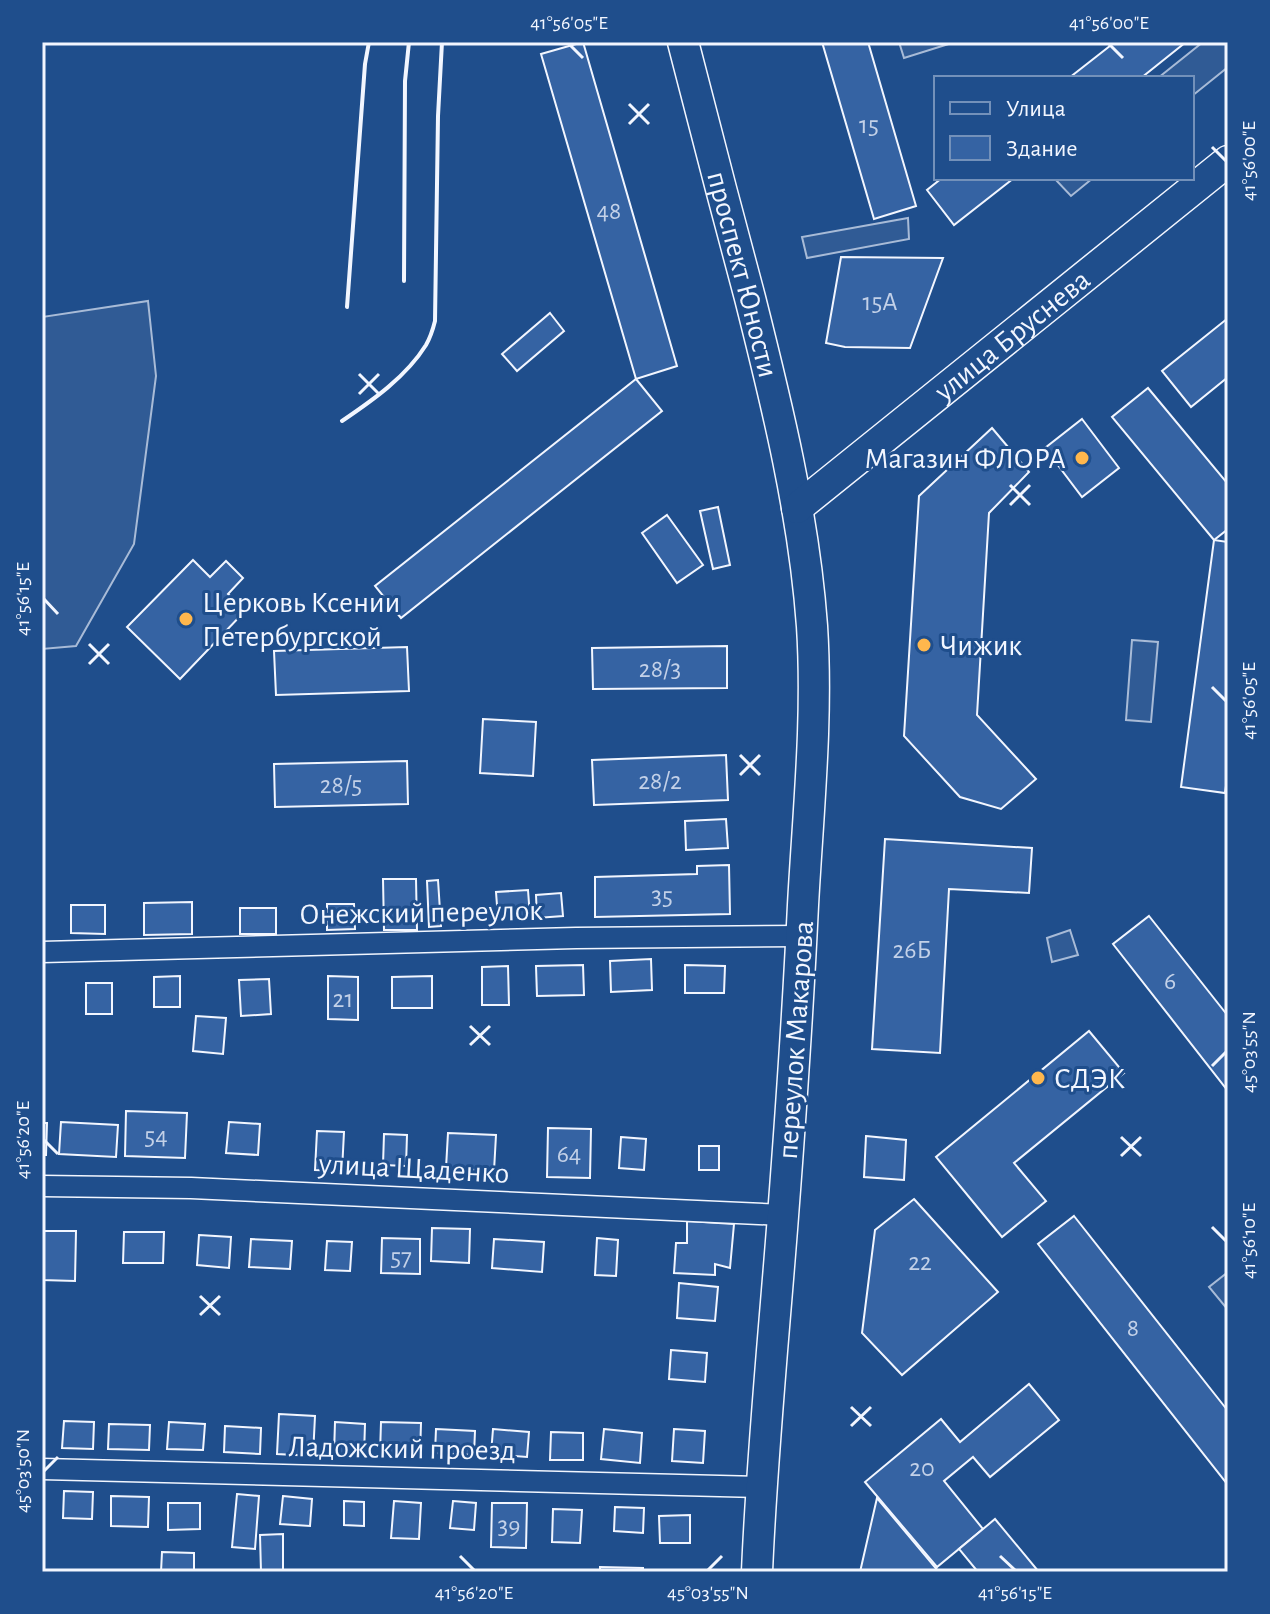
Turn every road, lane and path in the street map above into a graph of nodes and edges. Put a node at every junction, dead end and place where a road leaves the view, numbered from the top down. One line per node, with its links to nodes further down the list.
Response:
1 (683, 42): 3 (main road, проспект Юности)
2 (1228, 161): 3 (main road, улица Бруснева)
3 (797, 508): 4 (main road, переулок Макарова)
4 (802, 936): 5 (street, Онежский переулок); 7 (main road, переулок Макарова)
5 (42, 952)
6 (42, 1186): 7 (street, улица Щаденко)
7 (783, 1215): 9 (main road, переулок Макарова)
8 (42, 1469): 9 (street, Ладожский проезд)
9 (760, 1487): 10 (main road, переулок Макарова)
10 (757, 1572)

